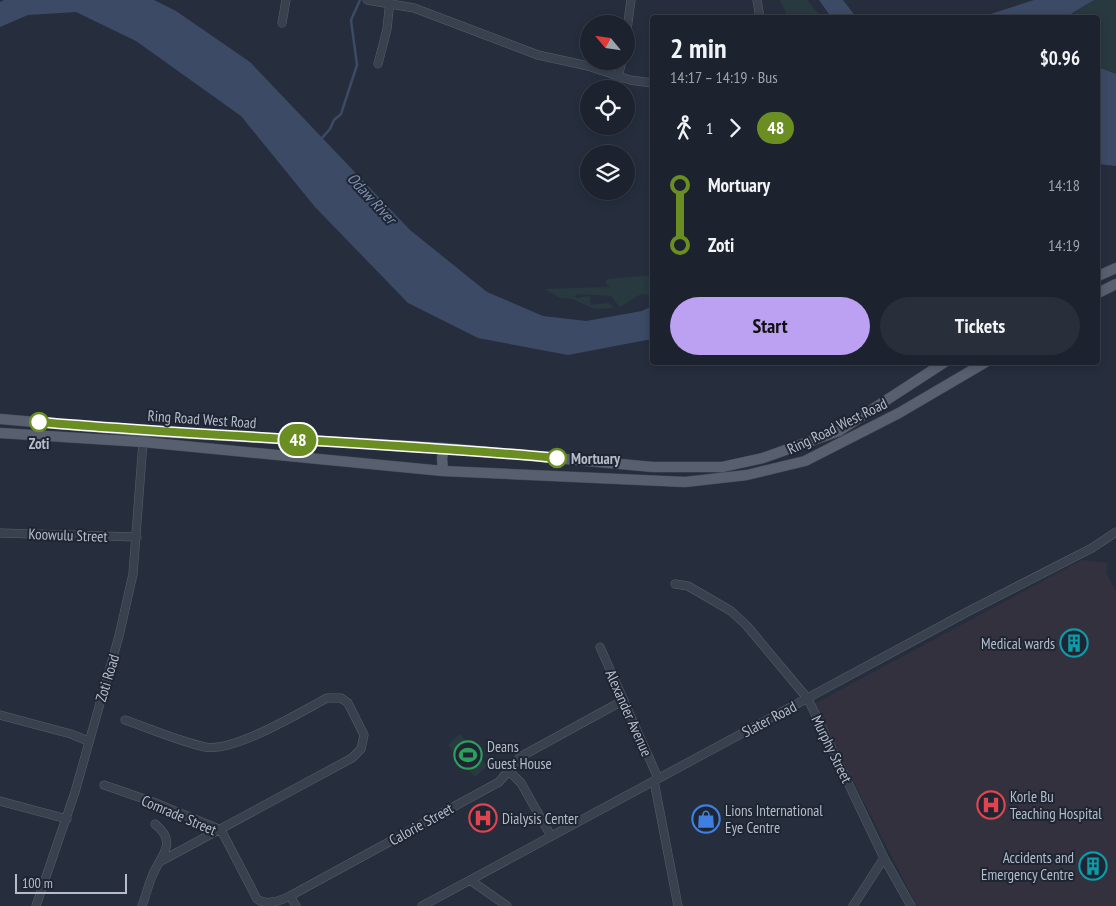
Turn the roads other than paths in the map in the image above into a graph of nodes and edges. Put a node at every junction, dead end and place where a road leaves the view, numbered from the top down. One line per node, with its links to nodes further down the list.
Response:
1 (286, 0): 8 (street)
2 (367, 0): 5 (street)
3 (630, 0): 6 (street)
4 (757, 0): 7 (street)
5 (390, 2): 9 (street); 11 (street)
6 (628, 15)
7 (760, 15)
8 (282, 24)
9 (378, 64)
10 (620, 70): 11 (street)
11 (619, 76): 12 (street); 13 (street)
12 (618, 80)
13 (650, 83)
14 (1116, 268): 15 (main road)
15 (1100, 275)
16 (1116, 284): 17 (main road)
17 (1100, 292)
18 (940, 365): 23 (main road, Ring Road West Road)
19 (981, 365): 24 (main road, Ring Road West Road)
20 (0, 420): 23 (main road, Ring Road West Road)
21 (0, 433): 22 (main road, Ring Road West Road)
22 (142, 442): 24 (main road, Ring Road West Road); 27 (street, Zoti Road)
23 (444, 448): 24 (main road)
24 (443, 471)
25 (1116, 532): 30 (street, Slater Road)
26 (0, 533): 27 (street, Koowulu Street)
27 (137, 537): 34 (street, Zoti Road)
28 (675, 584): 30 (street, Murphy Street)
29 (600, 648): 31 (street, Alexander Avenue)
30 (808, 699): 36 (street, Slater Road); 43 (street, Murphy Street)
31 (624, 700): 35 (street, Calorie Street); 36 (street, Alexander Avenue)
32 (0, 715): 34 (street)
33 (125, 720): 41 (street)
34 (88, 741): 39 (street, Zoti Road)
35 (509, 771): 42 (street); 46 (street, Calorie Street)
36 (656, 780): 42 (street, Slater Road); 52 (street, Alexander Avenue)
37 (104, 786): 41 (street, Comrade Street)
38 (0, 801): 39 (street)
39 (67, 819): 47 (street, Zoti Road)
40 (155, 824): 44 (street)
41 (221, 830): 44 (street); 46 (street, Comrade Street)
42 (551, 836): 45 (street, Slater Road)
43 (884, 858): 53 (street); 54 (street, Murphy Street)
44 (162, 860): 48 (street)
45 (470, 880): 50 (street, Slater Road); 51 (street)
46 (290, 896): 49 (street)
47 (36, 906)
48 (142, 906)
49 (296, 906)
50 (422, 906)
51 (507, 906)
52 (678, 906)
53 (852, 906)
54 (911, 906)

